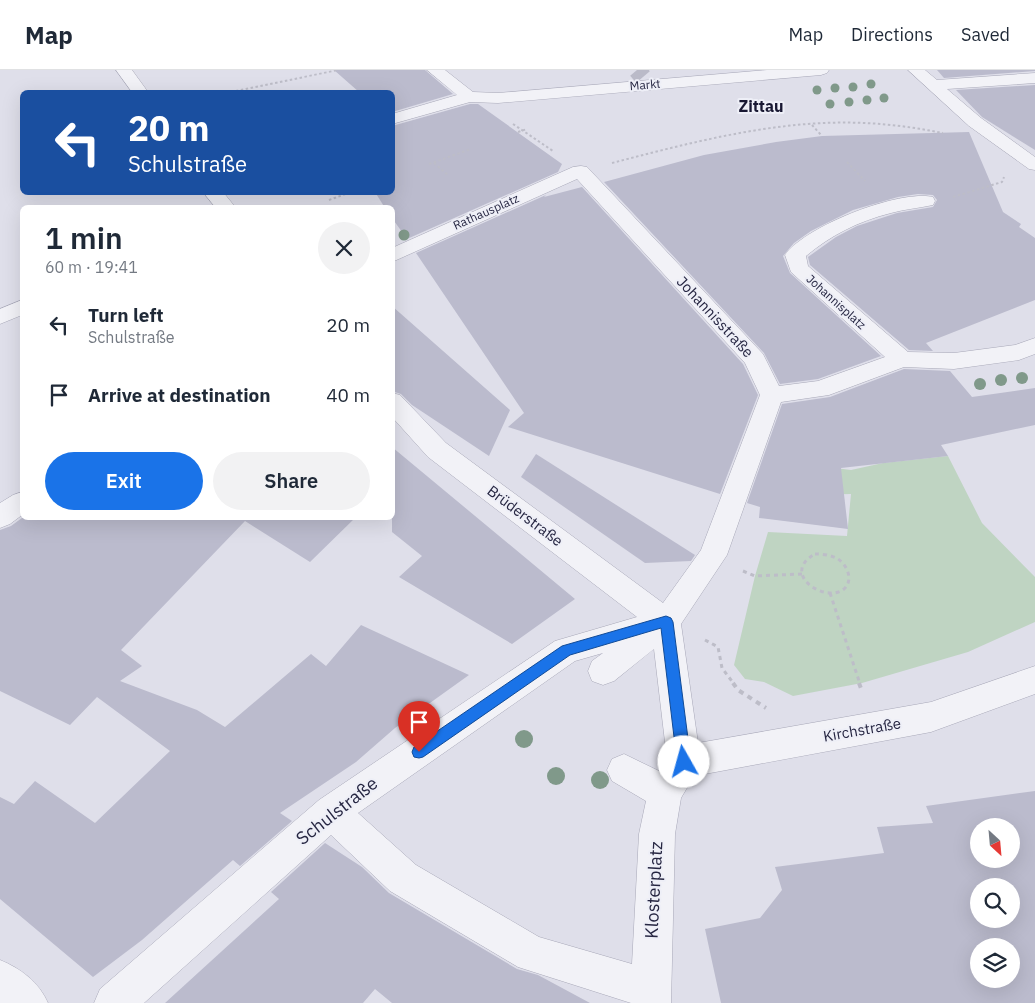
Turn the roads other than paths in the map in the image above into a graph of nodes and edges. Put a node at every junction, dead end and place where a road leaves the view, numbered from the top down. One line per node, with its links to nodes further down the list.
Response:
1 (124, 70): 7 (street)
2 (434, 70): 8 (street)
3 (821, 70): 8 (street, Markt)
4 (916, 70): 6 (street)
5 (1035, 78): 6 (street)
6 (934, 85): 10 (street)
7 (139, 90)
8 (472, 98): 9 (street)
9 (395, 118)
10 (1035, 165)
11 (580, 171): 15 (street, Rathausplatz); 20 (street, Johannisstraße)
12 (215, 195): 14 (street)
13 (926, 201): 19 (street, Johannisplatz)
14 (224, 205)
15 (395, 254)
16 (20, 308): 17 (street)
17 (0, 317)
18 (1035, 345): 19 (street)
19 (902, 359): 20 (street)
20 (772, 395): 24 (street)
21 (395, 404): 24 (street, Brüderstraße)
22 (20, 503): 23 (street)
23 (0, 518)
24 (666, 622): 25 (street); 27 (street); 30 (street, Schulstraße)
25 (603, 672)
26 (1035, 680): 27 (street, Kirchstraße)
27 (684, 762): 29 (street, Klosterplatz)
28 (624, 770): 29 (street)
29 (666, 793): 32 (street, Klosterplatz)
30 (331, 812): 32 (street); 34 (street, Schulstraße)
31 (0, 978): 33 (street)
32 (650, 996)
33 (28, 1003)
34 (114, 1003)

